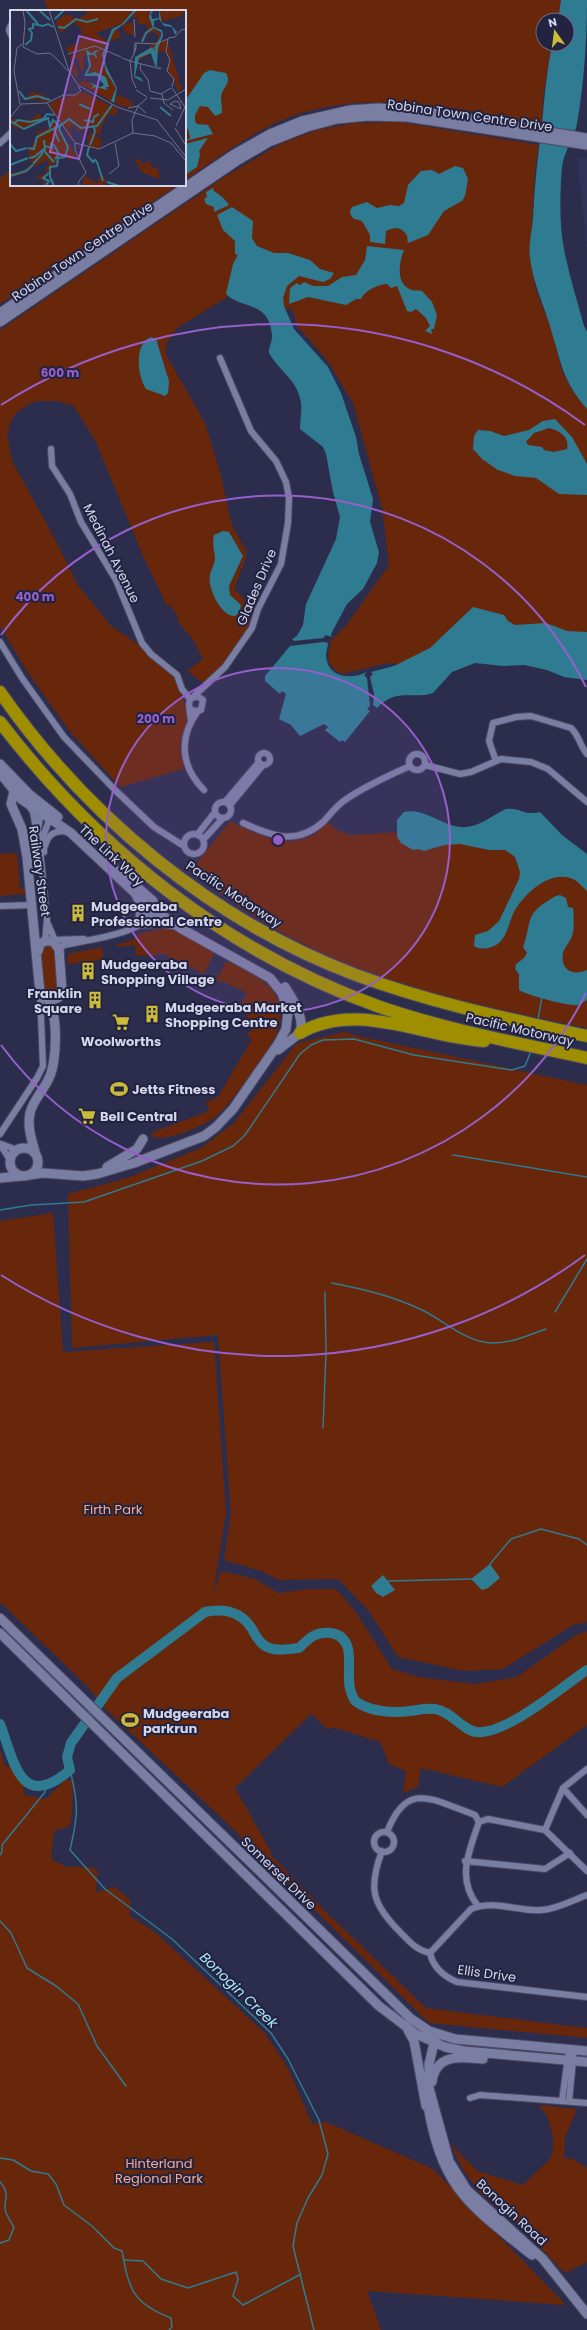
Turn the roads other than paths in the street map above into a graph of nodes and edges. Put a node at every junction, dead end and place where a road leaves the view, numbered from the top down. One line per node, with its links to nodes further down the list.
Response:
1 (523, 131): 3 (main road, Robina Town Centre Drive); 5 (main road, Robina Town Centre Drive); 6 (main road, Robina Town Centre Drive)
2 (10, 134): 4 (street)
3 (587, 138)
4 (0, 143)
5 (587, 145)
6 (179, 195): 7 (main road, Robina Town Centre Drive); 8 (main road, Robina Town Centre Drive)
7 (0, 313)
8 (0, 322)
9 (220, 358): 12 (street, Glades Drive)
10 (50, 449): 14 (street, Medinah Avenue)
11 (0, 642): 38 (street)
12 (208, 685): 14 (street, Glades Drive); 15 (street, Glades Drive)
13 (0, 692): 60 (highway, Pacific Motorway)
14 (192, 698): 15 (street); 16 (street, Glades Drive)
15 (203, 700): 17 (street, Glades Drive)
16 (190, 708): 17 (street); 18 (street, Glades Drive)
17 (198, 712): 18 (street, Glades Drive)
18 (191, 721): 27 (street, Glades Drive)
19 (0, 722): 61 (highway, Pacific Motorway)
20 (587, 754): 21 (street)
21 (496, 761): 24 (street); 29 (street)
22 (0, 764): 33 (main road, Railway Street)
23 (261, 764): 30 (street)
24 (425, 765): 25 (street); 25 (street)
25 (410, 766): 35 (street)
26 (0, 773): 28 (main road, Railway Street)
27 (204, 790)
28 (14, 791): 31 (main road, Railway Street); 45 (main road, Railway Street)
29 (587, 802)
30 (227, 804): 32 (street); 34 (street)
31 (29, 806): 33 (main road, Railway Street); 42 (street, Railway Street)
32 (215, 812): 34 (street); 37 (street)
33 (48, 814): 36 (main road, The Link Way); 42 (street, Railway Street); 43 (street, Railway Street); 47 (main road)
34 (223, 818): 40 (street)
35 (243, 823)
36 (71, 833): 43 (street, Railway Street); 44 (main road, The Link Way)
37 (197, 835): 39 (street); 40 (street)
38 (172, 838): 39 (street); 41 (street)
39 (185, 840): 41 (street)
40 (203, 840): 41 (street)
41 (184, 846)
42 (40, 848): 43 (street, Railway Street)
43 (43, 858): 48 (street, Railway Street)
44 (134, 894): 47 (main road, The Link Way); 49 (street)
45 (32, 905): 46 (street); 51 (main road, Railway Street)
46 (0, 906)
47 (155, 908): 49 (street); 50 (main road, The Link Way); 54 (main road)
48 (47, 920): 53 (street, Railway Street); 53 (street, Railway Street)
49 (138, 924): 50 (street); 52 (street)
50 (182, 929): 54 (main road, The Link Way)
51 (35, 932): 53 (main road, Railway Street); 55 (main road, Railway Street)
52 (98, 938): 53 (street); 53 (street)
53 (52, 943): 55 (main road, Railway Street); 57 (main road, Railway Street)
54 (224, 950): 59 (main road); 63 (main road, The Link Way)
55 (38, 951): 56 (main road, Railway Street)
56 (43, 995): 57 (main road); 58 (main road, Railway Street); 65 (street, Railway Street)
57 (60, 996): 58 (main road, Railway Street)
58 (53, 1017): 64 (main road, Railway Street)
59 (300, 1033): 61 (highway); 63 (main road, The Link Way)
60 (587, 1036)
61 (509, 1041): 62 (highway, Pacific Motorway)
62 (587, 1058)
63 (268, 1059): 69 (main road, The Link Way)
64 (29, 1129): 68 (main road, Railway Street); 70 (main road, Railway Street)
65 (0, 1134)
66 (143, 1139): 72 (main road)
67 (0, 1144): 68 (street); 71 (street)
68 (18, 1149): 70 (main road); 71 (main road)
69 (148, 1155): 72 (main road, The Link Way); 76 (main road, The Link Way)
70 (36, 1156): 73 (main road, The Link Way); 75 (main road)
71 (10, 1161): 74 (main road); 75 (main road)
72 (107, 1167): 76 (main road, The Link Way)
73 (61, 1173): 75 (main road, The Link Way); 76 (main road, The Link Way)
74 (0, 1174)
75 (27, 1175): 77 (main road, The Link Way)
76 (75, 1175)
77 (0, 1178)
78 (0, 1618): 88 (main road, Somerset Drive)
79 (0, 1633): 90 (main road, Somerset Drive)
80 (587, 1769): 81 (street)
81 (563, 1788): 82 (street); 84 (street)
82 (587, 1815)
83 (479, 1822): 84 (street); 85 (street); 89 (street)
84 (545, 1830): 87 (street)
85 (387, 1832): 86 (street); 86 (street)
86 (382, 1851): 94 (street)
87 (570, 1853): 89 (street); 91 (street)
88 (243, 1856): 90 (main road); 97 (main road, Somerset Drive)
89 (465, 1861): 93 (street)
90 (235, 1864): 96 (main road, Somerset Drive)
91 (587, 1871)
92 (587, 1895): 93 (street)
93 (478, 1906): 94 (street)
94 (430, 1953): 95 (street, Ellis Drive)
95 (587, 1997)
96 (408, 2030): 98 (main road, Somerset Drive); 108 (main road)
97 (436, 2034): 98 (main road, Bonogin Road); 99 (main road, Somerset Drive)
98 (432, 2043): 101 (main road, Somerset Drive); 108 (main road, Bonogin Road)
99 (572, 2050): 100 (main road, Somerset Drive); 102 (street)
100 (587, 2051)
101 (511, 2056): 102 (main road, Somerset Drive); 108 (main road)
102 (570, 2061): 103 (main road, Somerset Drive); 105 (street); 106 (street)
103 (587, 2062)
104 (470, 2098): 105 (street)
105 (562, 2101): 106 (street)
106 (569, 2101): 107 (street)
107 (587, 2103)
108 (431, 2112): 109 (main road, Bonogin Road); 110 (main road, Bonogin Road)
109 (467, 2190): 110 (main road); 111 (main road, Bonogin Road)
110 (498, 2228): 111 (main road, Bonogin Road)
111 (559, 2279): 112 (main road, Bonogin Road)
112 (587, 2314)

